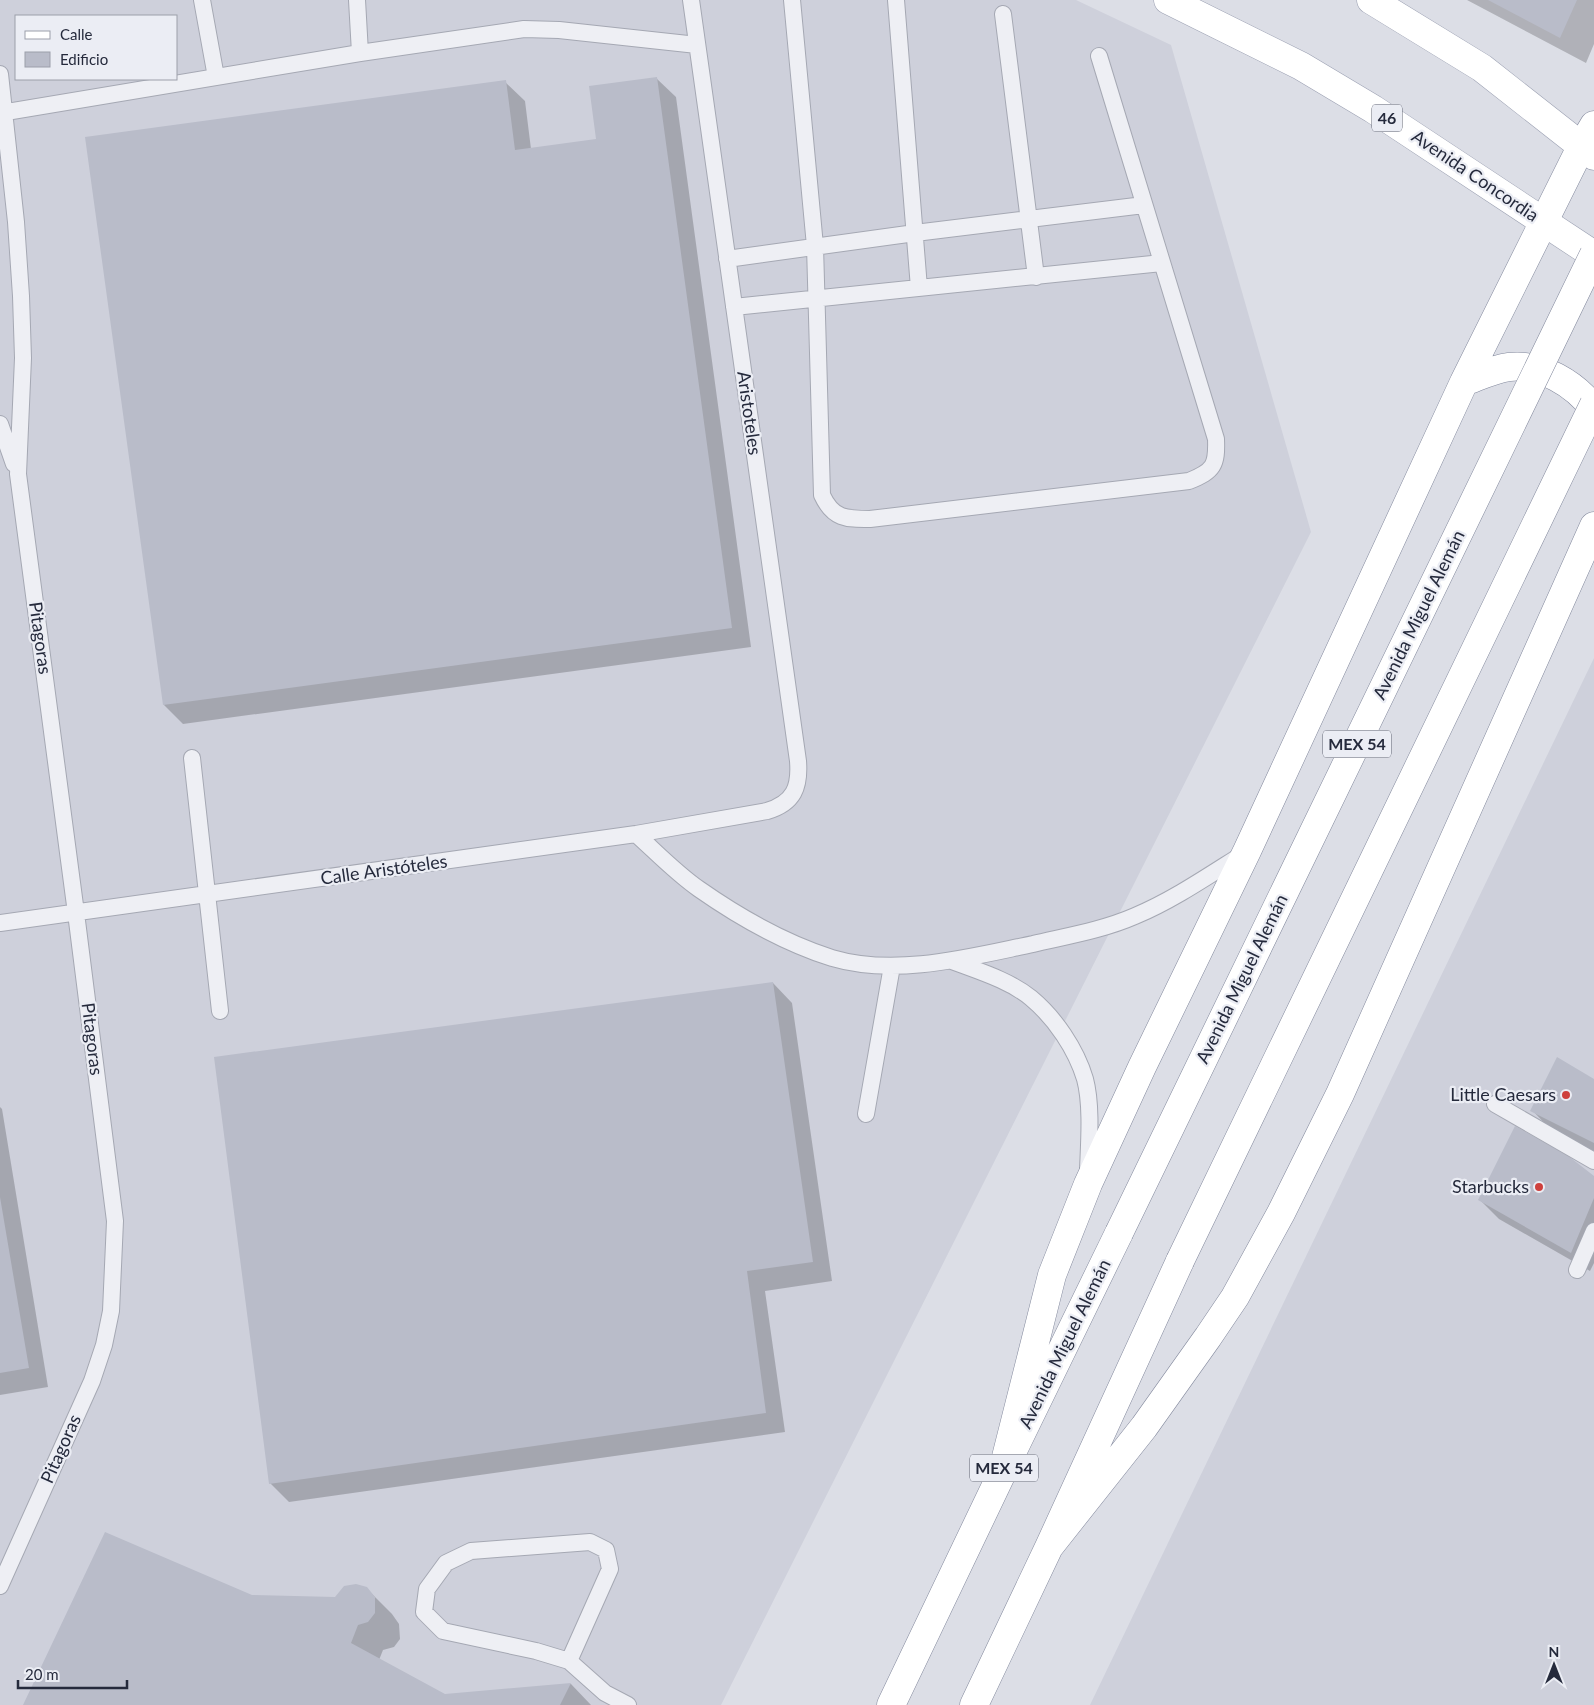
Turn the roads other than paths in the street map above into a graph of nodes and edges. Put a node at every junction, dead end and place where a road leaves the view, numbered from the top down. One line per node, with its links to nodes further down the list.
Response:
1 (202, 0): 13 (lane)
2 (357, 0): 10 (lane)
3 (691, 0): 9 (lane, Aristoteles)
4 (792, 0): 20 (lane)
5 (896, 0): 19 (lane)
6 (1168, 0): 18 (main road, Avenida Concordia / 46)
7 (1371, 0): 15 (main road)
8 (1003, 14): 17 (lane)
9 (697, 45): 10 (lane); 22 (lane, Aristoteles)
10 (360, 53): 13 (lane)
11 (1099, 56): 16 (lane)
12 (0, 74): 14 (lane, Pitagoras)
13 (216, 77): 14 (lane)
14 (2, 113): 32 (lane, Pitagoras)
15 (1590, 143): 18 (main road)
16 (1144, 205): 17 (lane); 23 (lane)
17 (1028, 219): 19 (lane); 24 (lane)
18 (1545, 222): 21 (main road, Avenida Concordia / 46); 28 (main road)
19 (915, 232): 20 (lane); 25 (lane)
20 (815, 246): 22 (lane); 26 (lane)
21 (1594, 255): 50 (main road, Avenida Miguel Alemán / MEX 54, bridge)
22 (727, 259): 27 (lane, Aristoteles)
23 (1162, 263): 24 (lane); 26 (lane)
24 (1036, 277): 25 (lane)
25 (919, 288): 26 (lane)
26 (816, 299): 27 (lane)
27 (734, 308): 35 (lane, Aristoteles)
28 (1464, 382): 30 (main road); 37 (main road)
29 (1594, 404): 51 (main road, bridge)
30 (1594, 409)
31 (0, 424): 32 (lane, Pitagoras)
32 (18, 474): 39 (lane, Pitagoras)
33 (1593, 529): 51 (main road)
34 (192, 758): 38 (lane)
35 (767, 811): 36 (lane, Calle Aristóteles)
36 (636, 834): 38 (lane, Calle Aristóteles); 42 (lane)
37 (1247, 851): 41 (lane); 47 (main road)
38 (206, 894): 39 (lane, Calle Aristóteles); 43 (lane)
39 (76, 913): 40 (lane, Calle Aristóteles); 52 (lane, Pitagoras)
40 (0, 924)
41 (952, 961): 42 (lane); 47 (lane)
42 (892, 966): 45 (lane)
43 (220, 1011)
44 (1495, 1104): 46 (lane)
45 (866, 1114)
46 (1594, 1162)
47 (1088, 1184): 50 (main road)
48 (1594, 1232): 49 (lane)
49 (1578, 1270)
50 (1002, 1473): 55 (main road, Avenida Miguel Alemán / MEX 54)
51 (1049, 1547): 56 (main road)
52 (0, 1586)
53 (569, 1661): 53 (lane); 54 (lane)
54 (628, 1705)
55 (891, 1705)
56 (974, 1705)

